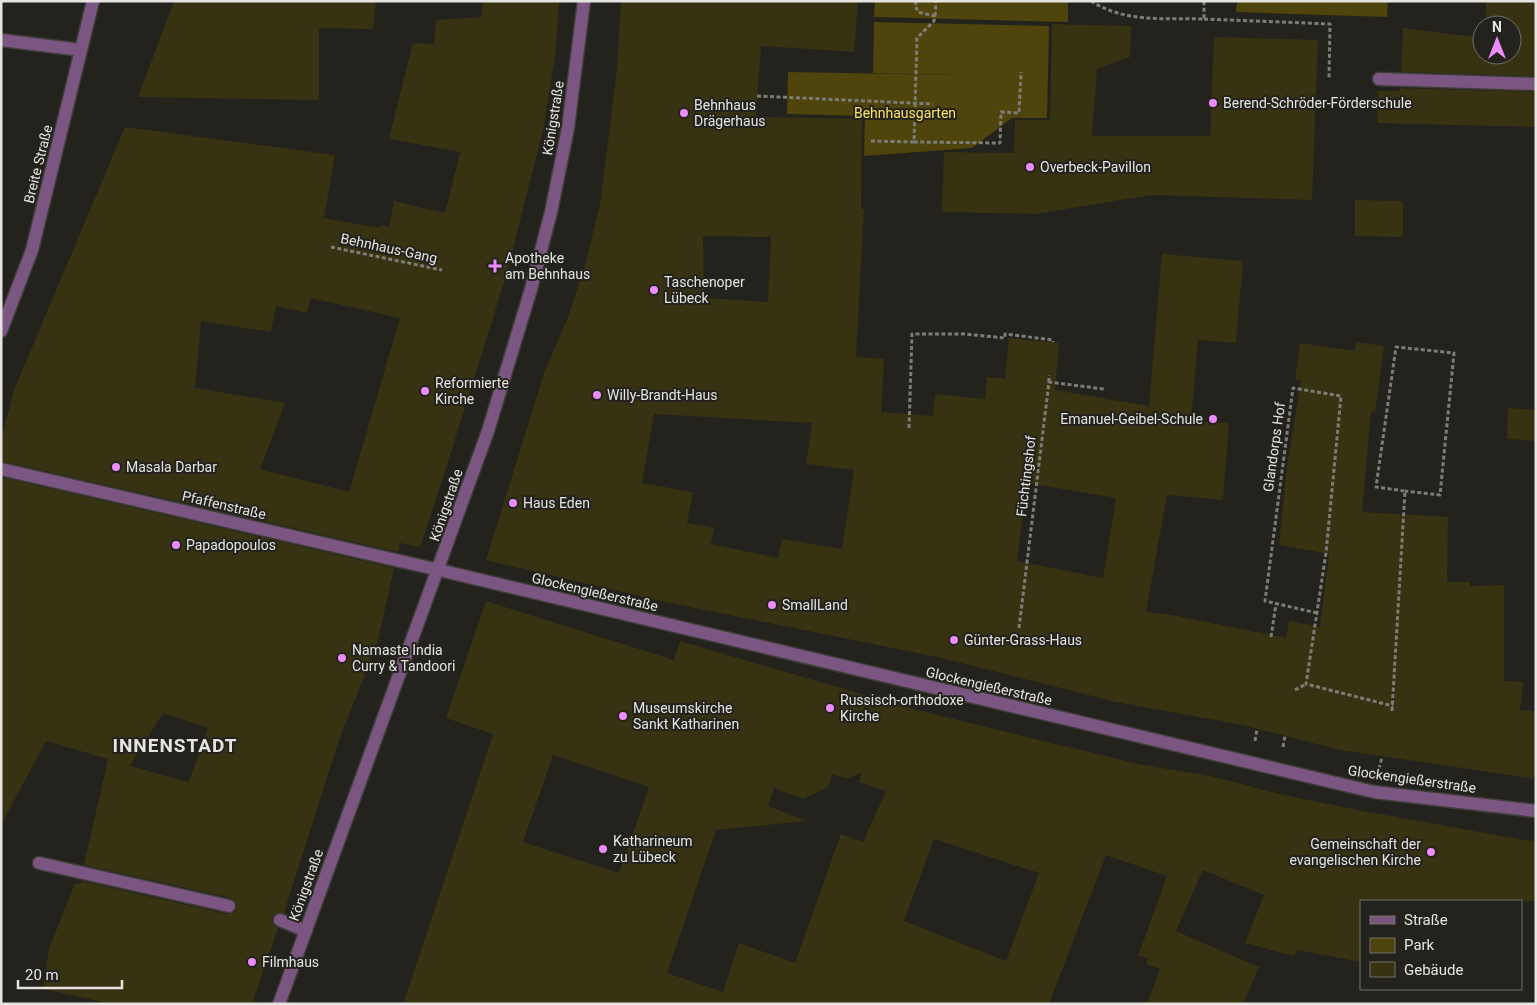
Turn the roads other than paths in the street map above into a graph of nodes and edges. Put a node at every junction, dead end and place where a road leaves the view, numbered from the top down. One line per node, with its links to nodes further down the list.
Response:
1 (93, 1): 4 (street, Breite Straße)
2 (584, 1): 9 (street, Königstraße)
3 (1, 40): 4 (street)
4 (81, 50): 7 (street, Breite Straße)
5 (1378, 79): 6 (street)
6 (1536, 84)
7 (1, 331)
8 (1, 468): 9 (street, Pfaffenstraße)
9 (439, 570): 10 (street, Glockengießerstraße); 14 (street, Königstraße)
10 (1536, 811)
11 (39, 862): 12 (street)
12 (229, 906)
13 (280, 920): 14 (street)
14 (306, 931): 15 (street, Königstraße)
15 (279, 1004)

